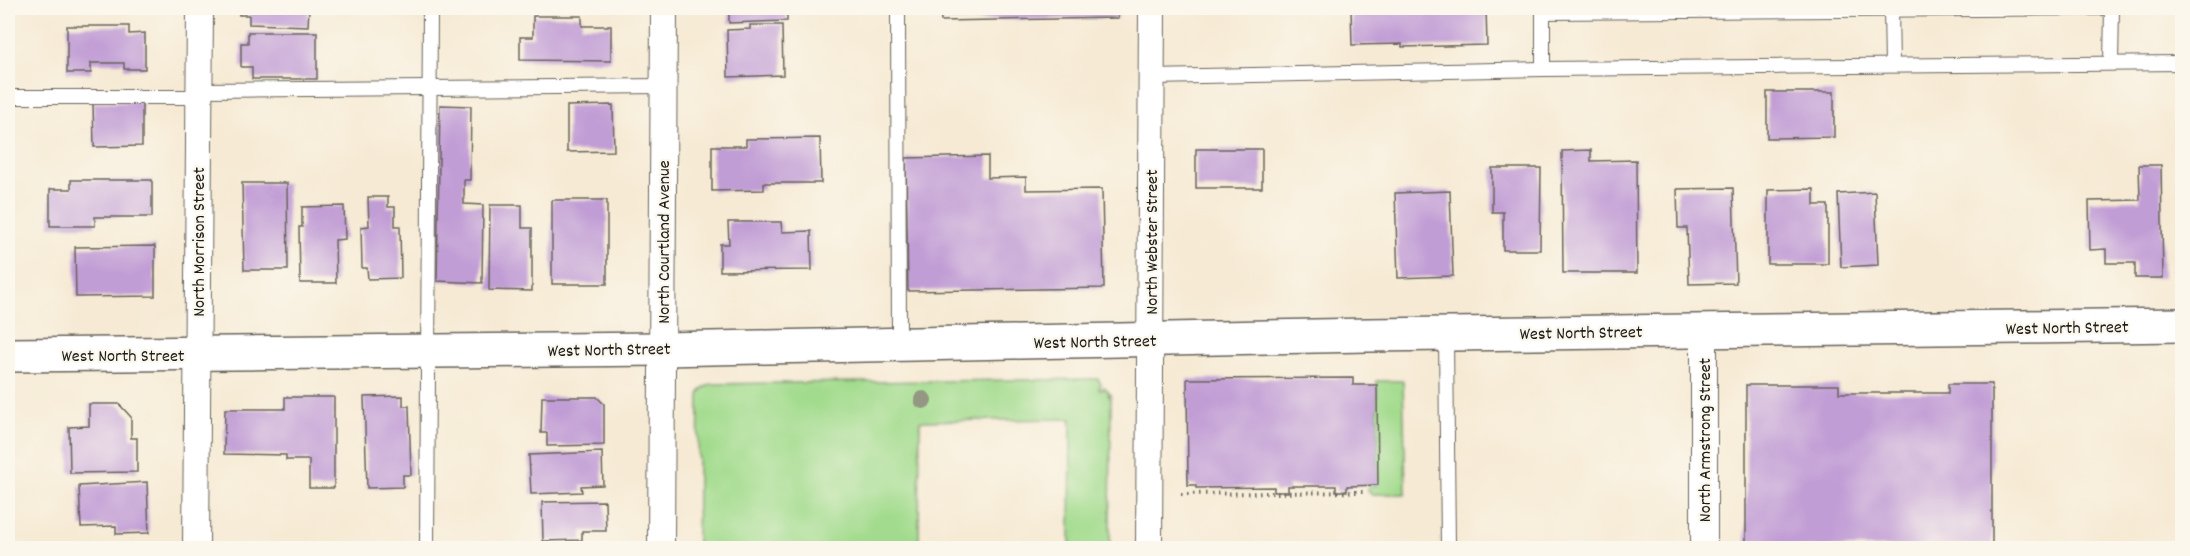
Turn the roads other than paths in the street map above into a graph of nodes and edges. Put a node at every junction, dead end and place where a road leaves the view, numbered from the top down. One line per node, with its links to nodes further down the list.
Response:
1 (200, 8): 16 (street, North Morrison Street)
2 (430, 8): 15 (lane)
3 (664, 8): 14 (street, North Courtland Avenue)
4 (897, 8): 22 (lane)
5 (1152, 8): 13 (street, North Webster Street)
6 (1891, 8): 7 (lane); 8 (lane); 11 (lane)
7 (2110, 8): 9 (lane)
8 (1544, 10): 12 (lane)
9 (2111, 63): 10 (lane); 11 (lane)
10 (2182, 63)
11 (1892, 65): 12 (lane)
12 (1543, 69): 13 (lane)
13 (1151, 77): 21 (street, North Webster Street)
14 (664, 86): 15 (lane); 23 (street, North Courtland Avenue)
15 (429, 88): 16 (lane); 24 (lane)
16 (199, 94): 17 (lane); 25 (street, North Morrison Street)
17 (8, 97)
18 (2182, 325): 19 (street, West North Street)
19 (1704, 331): 20 (street, West North Street); 32 (street, North Armstrong Street)
20 (1446, 334): 21 (street, West North Street); 31 (lane)
21 (1151, 340): 22 (street, West North Street); 30 (street, North Webster Street)
22 (899, 344): 23 (street, West North Street)
23 (663, 349): 24 (street, West North Street); 29 (street, North Courtland Avenue)
24 (428, 352): 25 (street, West North Street); 28 (lane)
25 (197, 354): 26 (street, West North Street); 27 (street, North Morrison Street)
26 (8, 355)
27 (196, 549)
28 (427, 549)
29 (661, 549)
30 (1149, 549)
31 (1448, 549)
32 (1704, 549)

